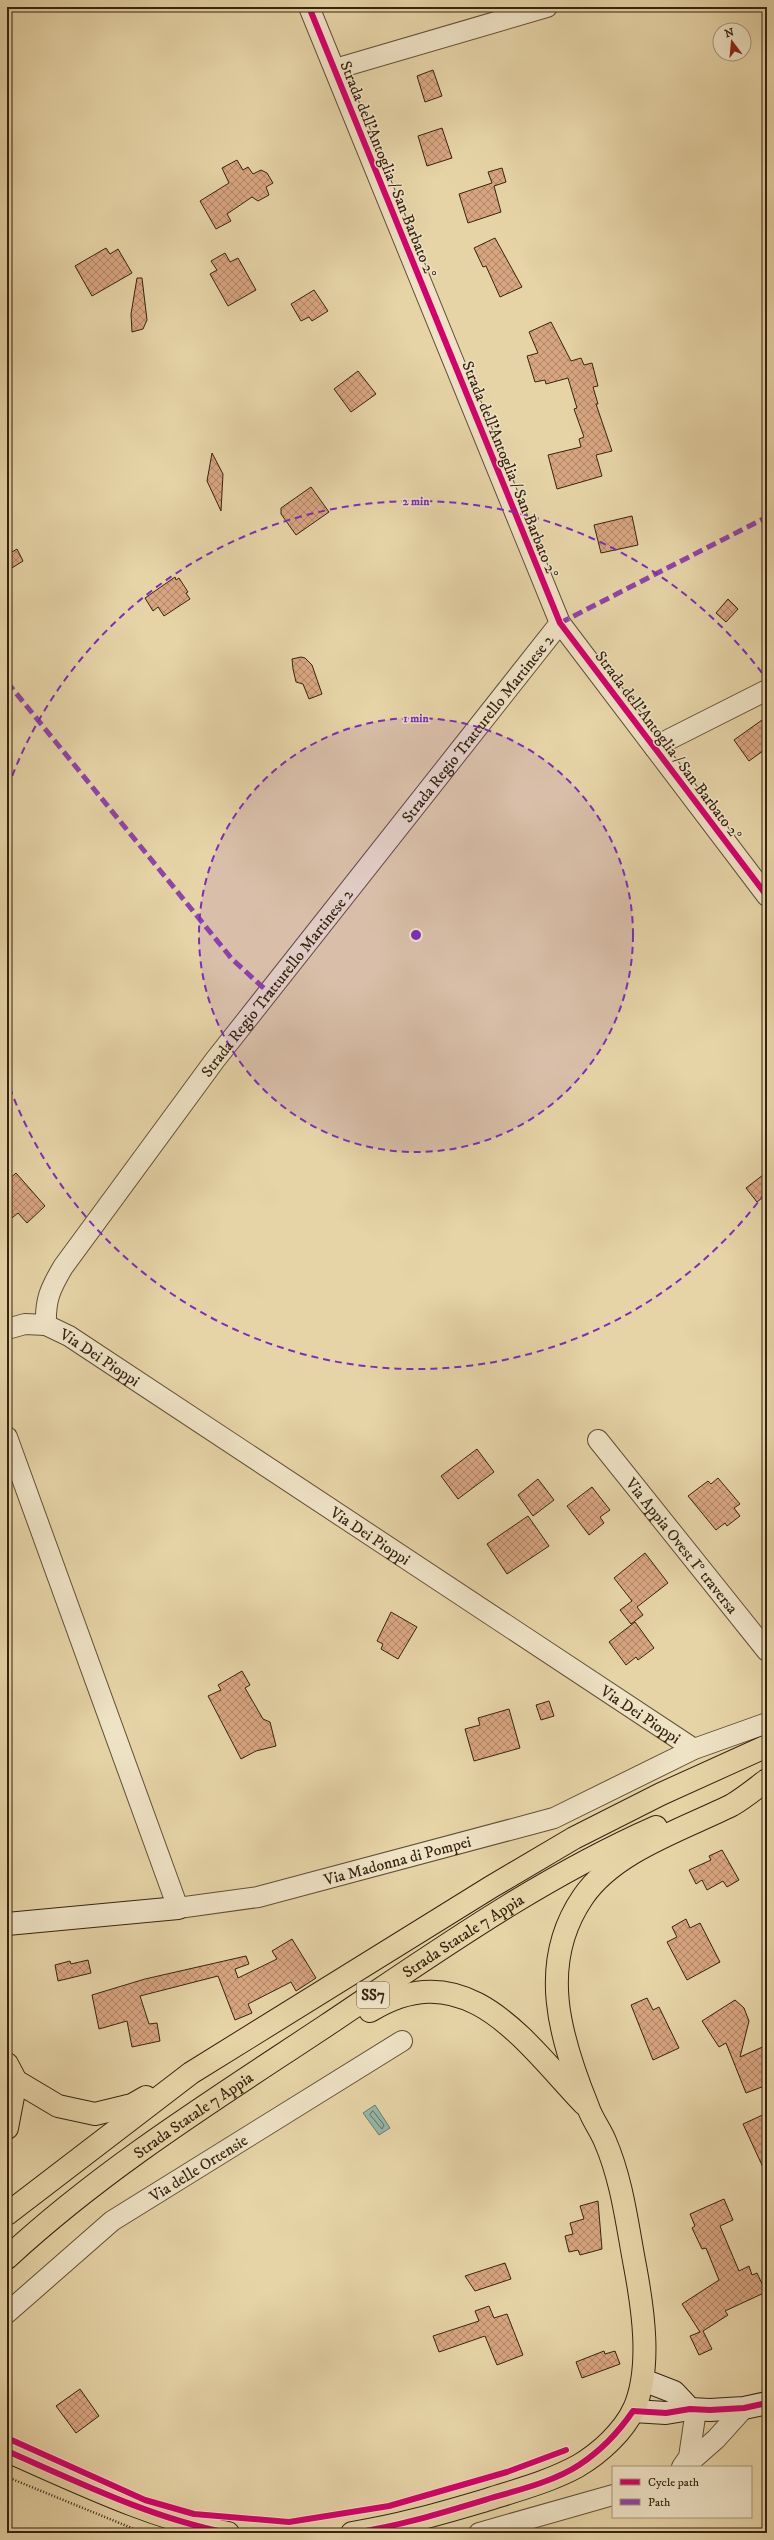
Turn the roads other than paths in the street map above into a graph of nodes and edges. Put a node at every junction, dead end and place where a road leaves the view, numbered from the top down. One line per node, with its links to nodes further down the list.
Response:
1 (309, 7): 3 (street, Strada dell'Antoglia / San Barbato 2°)
2 (547, 7): 3 (street)
3 (335, 69): 4 (street, Strada dell'Antoglia / San Barbato 2°)
4 (560, 623): 6 (street, Strada dell'Antoglia / San Barbato 2°); 8 (street, Strada Regio Tratturello Martinese 2)
5 (767, 690): 6 (street)
6 (654, 747): 7 (street, Strada dell'Antoglia / San Barbato 2°)
7 (767, 896)
8 (46, 1325): 9 (street); 15 (street, Via Dei Pioppi)
9 (7, 1329)
10 (7, 1437): 17 (street)
11 (598, 1440): 12 (street, Via Appia Ovest I° traversa)
12 (767, 1651)
13 (767, 1723): 15 (street, Via Madonna di Pompei)
14 (767, 1746): 21 (highway, Strada Statale 7 Appia / SS7)
15 (694, 1749): 17 (street, Via Madonna di Pompei)
16 (767, 1779): 22 (highway); 24 (highway, Strada Statale 7 Appia / SS7)
17 (178, 1908): 18 (street, Via Madonna di Pompei)
18 (7, 1924)
19 (402, 2041): 27 (street, Via delle Ortensie)
20 (12, 2073): 21 (highway); 23 (highway)
21 (191, 2073): 25 (highway, Strada Statale 7 Appia / SS7)
22 (588, 2109): 24 (highway); 28 (highway)
23 (7, 2128)
24 (172, 2128): 26 (highway, Strada Statale 7 Appia / SS7)
25 (7, 2214)
26 (7, 2258)
27 (7, 2313)
28 (643, 2380): 31 (street); 32 (highway)
29 (767, 2403): 30 (street)
30 (744, 2408): 31 (street); 35 (street)
31 (693, 2409): 32 (street); 34 (street)
32 (633, 2411): 38 (highway)
33 (7, 2451): 37 (highway)
34 (684, 2466)
35 (684, 2466)
36 (612, 2495): 39 (street)
37 (228, 2533)
38 (352, 2533)
39 (479, 2533)

